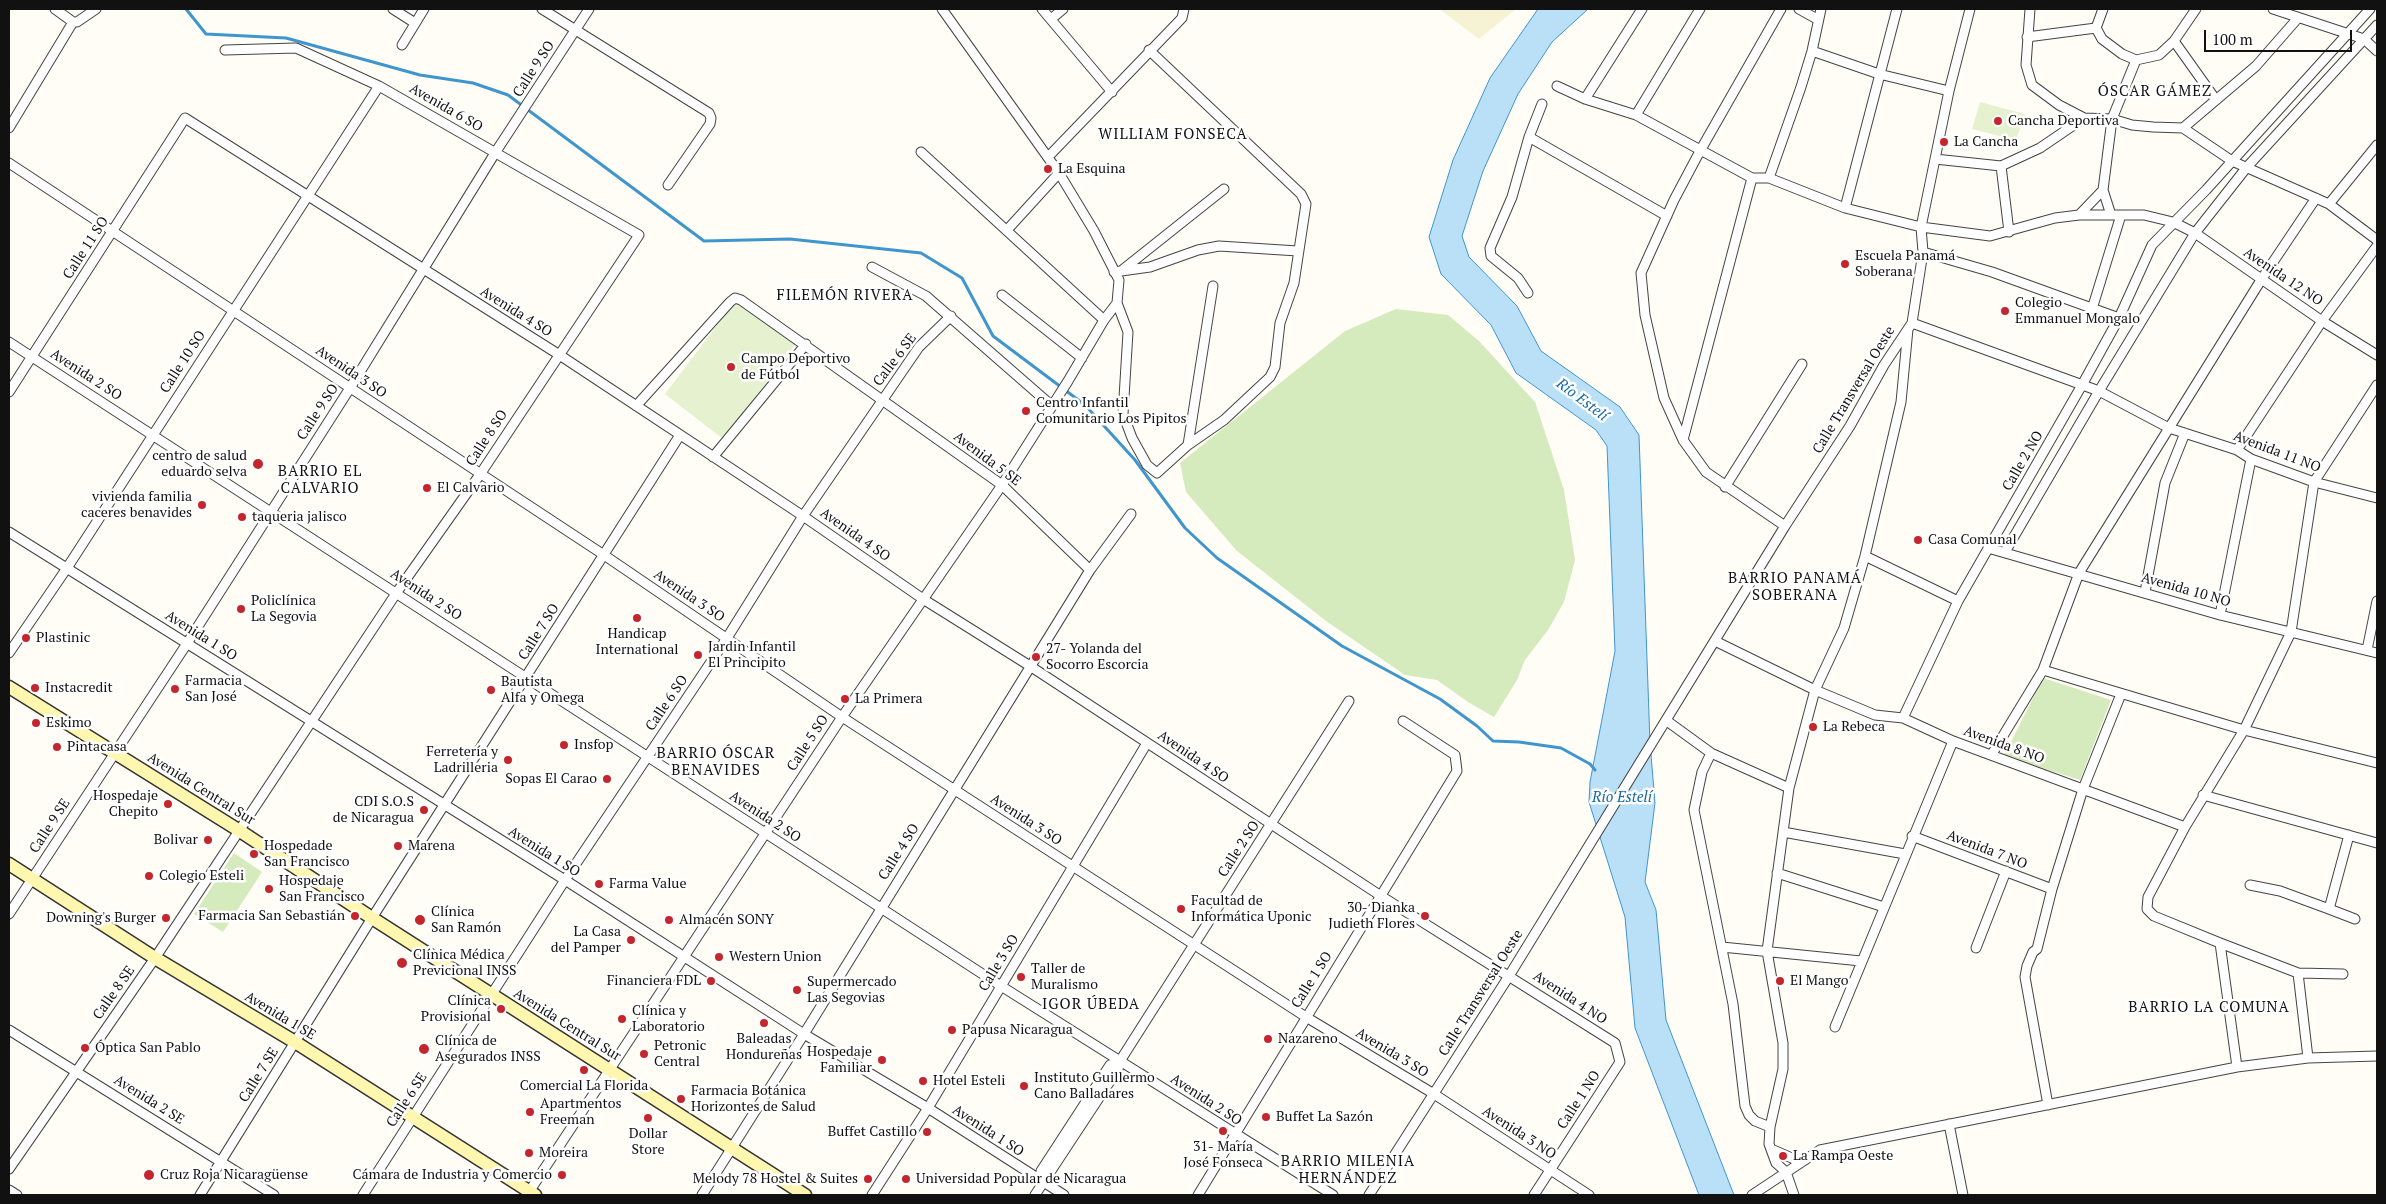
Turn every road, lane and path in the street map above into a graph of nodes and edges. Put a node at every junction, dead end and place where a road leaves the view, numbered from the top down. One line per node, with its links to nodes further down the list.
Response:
1 (54, 9): 26 (street)
2 (96, 9): 26 (street)
3 (393, 9): 27 (street)
4 (424, 9): 27 (street)
5 (542, 9): 30 (street)
6 (590, 9): 30 (street, Calle 9 SO)
7 (942, 9): 60 (street)
8 (1042, 9): 24 (street)
9 (1063, 9): 24 (street)
10 (1184, 9): 37 (street)
11 (1642, 9): 46 (street)
12 (1700, 9): 49 (street)
13 (1782, 9): 57 (street)
14 (1799, 9): 25 (street)
15 (1821, 9): 25 (street)
16 (1897, 9): 41 (street)
17 (1970, 9): 45 (street, Calle Transversal Oeste)
18 (2030, 9): 32 (street)
19 (2102, 9): 29 (street)
20 (2196, 9): 34 (street)
21 (2273, 9): 23 (street)
22 (2370, 9): 31 (street, Calle 2 NO)
23 (2298, 18): 31 (street); 47 (street)
24 (1051, 19): 44 (street)
25 (1817, 19): 38 (street)
26 (74, 22): 53 (street)
27 (415, 23): 35 (street)
28 (2377, 25): 33 (street)
29 (2096, 28): 32 (street); 40 (street)
30 (577, 30): 59 (street, Calle 9 SO); 69 (street)
31 (2347, 33): 33 (street); 62 (street, Calle 2 NO)
32 (2027, 37): 51 (street)
33 (2364, 39): 39 (street); 65 (street)
34 (2174, 41): 40 (street); 47 (street)
35 (402, 44)
36 (225, 50): 42 (street, Avenida 6 SO)
37 (1149, 50): 44 (street); 89 (street)
38 (1812, 51): 41 (street); 68 (street)
39 (2377, 51)
40 (2136, 60): 52 (street)
41 (1879, 74): 45 (street); 75 (street)
42 (379, 86): 59 (street, Avenida 6 SO); 72 (street, Calle 10 SO)
43 (1556, 86): 46 (street)
44 (1112, 92): 60 (street)
45 (1948, 92): 61 (street, Calle Transversal Oeste)
46 (1585, 98): 49 (street)
47 (2216, 100): 54 (street)
48 (1542, 104): 55 (street)
49 (1636, 115): 57 (street)
50 (185, 118): 72 (street, Avenida 4 SO); 84 (street, Calle 11 SO)
51 (2084, 118): 52 (street); 64 (street)
52 (2112, 119): 54 (street); 71 (street)
53 (9, 128)
54 (2183, 128): 62 (street)
55 (1529, 137): 79 (street); 96 (street)
56 (2377, 145): 74 (street)
57 (1700, 151): 67 (street); 79 (street)
58 (921, 152): 82 (street)
59 (495, 153): 86 (street, Avenida 6 SO); 92 (street, Calle 9 SO)
60 (1048, 157): 66 (street)
61 (1935, 159): 64 (street); 81 (street, Calle Transversal Oeste)
62 (2232, 161): 65 (street); 80 (street, Calle 2 NO)
63 (9, 163): 84 (street, Avenida 3 SO)
64 (2001, 166): 83 (street)
65 (2247, 167): 73 (street); 85 (street)
66 (1059, 173): 82 (street); 93 (street)
67 (1752, 178): 68 (street); 125 (street)
68 (1769, 178): 75 (street, Avenida 12 NO)
69 (668, 185)
70 (1224, 189): 93 (street)
71 (2103, 190): 76 (street); 77 (street)
72 (307, 197): 92 (street, Avenida 4 SO); 100 (street, Calle 10 SO)
73 (2316, 198): 74 (street); 94 (street)
74 (2329, 204): 87 (street)
75 (1846, 208): 81 (street, Avenida 12 NO)
76 (2079, 215): 77 (street, Avenida 12 NO); 83 (street, Avenida 12 NO)
77 (2111, 215): 78 (street, Avenida 12 NO)
78 (2121, 215): 80 (street, Avenida 12 NO); 99 (street)
79 (1667, 216): 125 (street)
80 (2174, 222): 85 (street, Avenida 12 NO); 102 (street, Calle 2 NO)
81 (1921, 227): 83 (street, Avenida 12 NO); 90 (street, Calle Transversal Oeste)
82 (1007, 230): 103 (street)
83 (2009, 232)
84 (113, 233): 100 (street, Avenida 3 SO); 110 (street, Calle 11 SO)
85 (2195, 233): 94 (street, Avenida 12 NO); 116 (street)
86 (639, 235): 108 (street, Calle 8 SO)
87 (2377, 240)
88 (2377, 246): 104 (street)
89 (1298, 251): 93 (street); 126 (street)
90 (1923, 252): 99 (street); 105 (street, Calle Transversal Oeste)
91 (872, 267): 101 (street)
92 (423, 269): 108 (street, Avenida 4 SO); 115 (street, Calle 9 SO)
93 (1118, 272): 98 (street)
94 (2262, 280): 104 (street, Avenida 12 NO); 121 (street)
95 (1212, 286): 126 (street)
96 (1528, 294)
97 (1002, 295): 111 (street)
98 (1117, 303): 103 (street, Calle 5 SO); 126 (street)
99 (2092, 308): 102 (street)
100 (233, 310): 115 (street, Avenida 3 SO); 123 (street, Calle 10 SO)
101 (951, 316): 118 (street, Calle 6 SE); 120 (street)
102 (2119, 318): 113 (street, Calle 2 NO)
103 (1104, 320): 111 (street, Calle 5 SO)
104 (2322, 321): 109 (street, Avenida 12 NO); 127 (street)
105 (1910, 326): 113 (street, Avenida 11 NO); 138 (street, Calle Transversal Oeste); 143 (street)
106 (9, 342): 110 (street, Avenida 2 SO)
107 (806, 344): 118 (street, Avenida 5 SE); 119 (street, Avenida 5 SE); 128 (street)
108 (558, 354): 119 (street, Avenida 4 SO); 130 (street, Calle 8 SO)
109 (2377, 355)
110 (32, 356): 117 (street, Calle 11 SO); 123 (street, Avenida 2 SO)
111 (1082, 358): 120 (street, Calle 5 SO)
112 (1802, 364): 133 (street)
113 (2082, 385): 116 (street, Avenida 11 NO); 140 (street, Calle 2 NO)
114 (2377, 385): 131 (street)
115 (350, 388): 130 (street, Avenida 3 SO); 135 (street, Calle 9 SO)
116 (2099, 391): 121 (street, Avenida 11 NO); 141 (street)
117 (9, 392)
118 (882, 401): 132 (street, Avenida 5 SE); 137 (street, Calle 6 SO)
119 (636, 406): 124 (street, Avenida 4 SO)
120 (1052, 406): 132 (street, Calle 5 SO)
121 (2169, 428): 122 (street, Avenida 11 NO); 146 (street)
122 (2185, 433): 127 (street, Avenida 11 NO); 148 (street)
123 (152, 435): 135 (street, Avenida 2 SO); 144 (street, Calle 10 SO)
124 (680, 435): 128 (street, Avenida 4 SO); 142 (street, Calle 7 SO)
125 (1683, 440): 133 (street)
126 (1188, 445)
127 (2237, 450): 129 (street, Avenida 11 NO)
128 (713, 457): 137 (street, Avenida 4 SO)
129 (2250, 459): 131 (street, Avenida 11 NO); 152 (street)
130 (481, 473): 142 (street, Avenida 3 SO); 147 (street, Calle 8 SO)
131 (2314, 482): 134 (street, Avenida 11 NO); 153 (street)
132 (1002, 485): 145 (street, Avenida 5 SE); 149 (street, Calle 5 SO)
133 (1725, 487): 138 (street)
134 (2377, 498)
135 (269, 512): 147 (street, Avenida 2 SO); 156 (street, Calle 9 SO)
136 (1131, 514): 145 (street, Calle 4 SO)
137 (803, 516): 149 (street, Avenida 4 SO); 154 (street, Calle 6 SO)
138 (1785, 526): 155 (street, Calle Transversal Oeste)
139 (9, 532): 144 (street, Avenida 1 SO)
140 (1988, 548): 141 (street, Avenida 10 NO); 150 (street, Calle 2 NO)
141 (2005, 552): 146 (street, Avenida 10 NO)
142 (604, 555): 154 (street, Avenida 3 SO); 162 (street, Calle 7 SO)
143 (1865, 556): 150 (street); 164 (street)
144 (67, 568): 156 (street, Avenida 1 SO); 158 (street, Calle 10 SO)
145 (1090, 570): 160 (street, Calle 4 SO)
146 (2079, 573): 148 (street, Avenida 10 NO); 161 (street)
147 (397, 592): 162 (street, Avenida 2 SO); 169 (street, Calle 8 SO)
148 (2145, 592): 152 (street, Avenida 10 NO)
149 (923, 599): 160 (street, Avenida 4 SO); 167 (street, Calle 5 SO)
150 (1958, 601): 168 (street, Calle 2 NO)
151 (2377, 601): 157 (street)
152 (2220, 615): 153 (street, Avenida 10 NO)
153 (2291, 632): 157 (street, Avenida 10 NO); 172 (street)
154 (727, 638): 167 (street, Avenida 3 SO); 178 (street, Calle 6 SO)
155 (1715, 641): 164 (street, Avenida 8 NO); 171 (street, Calle Transversal Oeste)
156 (186, 644): 169 (street, Avenida 1 SO); 175 (street, Calle 9 SO)
157 (2367, 650): 159 (street, Avenida 10 NO)
158 (9, 653)
159 (2377, 653)
160 (1030, 666): 174 (street, Avenida 4 SO); 182 (street, Calle 4 SO)
161 (2043, 670): 165 (street); 177 (street)
162 (526, 677): 178 (street, Avenida 2 SO); 184 (street, Calle 7 SO)
163 (9, 688): 175 (street, Avenida Central Sur)
164 (1814, 690): 168 (street, Avenida 8 NO); 180 (street)
165 (2121, 694): 172 (street); 181 (street)
166 (1350, 701): 185 (street, Calle 2 SO)
167 (842, 717): 182 (street, Avenida 3 SO); 189 (street, Calle 5 SO)
168 (1903, 718): 173 (street, Avenida 8 NO)
169 (312, 721): 184 (street, Avenida 1 SO); 187 (street, Calle 8 SO)
170 (1404, 721): 202 (street, Calle 1 SO)
171 (1666, 723): 176 (street); 219 (street, Calle Transversal Oeste)
172 (2244, 730): 179 (street); 183 (street)
173 (1953, 741): 177 (street, Avenida 8 NO); 190 (street)
174 (1147, 743): 185 (street, Avenida 4 SO); 195 (street, Calle 3 SO)
175 (114, 752): 187 (street, Avenida Central Sur); 198 (street, Calle 9 SE)
176 (1711, 753): 180 (street); 211 (street)
177 (1992, 754): 181 (street, Avenida 8 NO)
178 (648, 756): 189 (street, Avenida 2 SO); 199 (street, Calle 6 SO)
179 (2377, 763)
180 (1789, 788): 188 (street)
181 (2083, 789): 186 (street, Avenida 8 NO); 201 (street)
182 (954, 790): 195 (street, Avenida 3 SO); 204 (street, Calle 4 SO)
183 (2203, 795): 186 (street); 191 (street)
184 (444, 806): 199 (street, Avenida 1 SO); 207 (street, Calle 7 SO)
185 (1271, 825): 202 (street, Avenida 4 SO); 210 (street, Calle 2 SO)
186 (2185, 827): 209 (street)
187 (240, 831): 207 (street, Avenida Central Sur); 215 (street, Calle 8 SE)
188 (1783, 832): 193 (street); 197 (street)
189 (765, 834): 204 (street, Avenida 2 SO); 214 (street, Calle 5 SO)
190 (1912, 836): 193 (street); 196 (street, Avenida 7 NO)
191 (2349, 836): 192 (street); 205 (street)
192 (2377, 843)
193 (1905, 854): 203 (street)
194 (9, 864): 198 (street, Avenida 1 SE)
195 (1073, 866): 210 (street, Avenida 3 SO); 220 (street, Calle 3 SO)
196 (2006, 871): 201 (street, Avenida 7 NO); 212 (street)
197 (1777, 873): 203 (street); 213 (street)
198 (32, 879): 206 (street, Calle 9 SE); 215 (street, Avenida 1 SE)
199 (565, 880): 214 (street, Avenida 1 SO); 221 (street, Calle 6 SO)
200 (2250, 885): 205 (street)
201 (2052, 889): 235 (street)
202 (1381, 896): 219 (street, Avenida 4 SO); 222 (street, Calle 1 SO)
203 (1884, 907): 216 (street)
204 (880, 908): 220 (street, Avenida 2 SO); 225 (street, Calle 4 SO)
205 (2329, 909): 208 (street)
206 (9, 914)
207 (372, 918): 221 (street, Avenida Central Sur); 226 (street, Calle 7 SE)
208 (2355, 919)
209 (2220, 943): 217 (street); 231 (street)
210 (1195, 944): 222 (street, Avenida 3 SO); 230 (street, Calle 2 SO)
211 (1722, 947): 213 (street); 239 (street)
212 (1976, 948)
213 (1766, 951): 216 (street); 239 (street)
214 (683, 957): 225 (street, Avenida 1 SO); 232 (street, Calle 5 SO)
215 (155, 958): 226 (street, Avenida 1 SE); 233 (street, Calle 8 SE)
216 (1861, 962): 223 (street)
217 (2298, 973): 218 (street); 229 (street)
218 (2343, 974)
219 (1510, 976): 227 (street, Avenida 4 NO); 234 (street, Calle Transversal Oeste)
220 (1001, 986): 230 (street, Avenida 2 SO); 236 (street, Calle 3 SO)
221 (491, 995): 232 (street, Avenida Central Sur); 237 (street, Calle 6 SE)
222 (1306, 1017): 234 (street, Avenida 3 SO); 240 (street, Calle 1 SO)
223 (1835, 1027)
224 (9, 1030): 233 (street, Avenida 2 SE)
225 (804, 1034): 236 (street, Avenida 1 SO); 241 (street, Calle 4 SO)
226 (295, 1042): 237 (street, Avenida 1 SE); 243 (street, Calle 7 SE)
227 (1615, 1043): 246 (street, Calle 1 NO)
228 (2377, 1056): 229 (street)
229 (2308, 1058): 231 (street)
230 (1120, 1061): 240 (street, Avenida 2 SO); 248 (street, Calle 2 SO)
231 (2237, 1067): 235 (street)
232 (609, 1068): 241 (street, Avenida Central Sur); 250 (street, Calle 5 SO)
233 (77, 1071): 243 (street, Avenida 2 SE); 245 (street, Calle 8 SE)
234 (1434, 1094): 246 (street, Avenida 3 NO); 262 (street, Calle Transversal Oeste)
235 (2048, 1105): 238 (street)
236 (928, 1108): 248 (street, Avenida 1 SO); 257 (street, Calle 3 SO)
237 (412, 1117): 250 (street, Avenida 1 SE); 254 (street, Calle 6 SE)
238 (1950, 1124): 244 (street); 267 (street)
239 (1770, 1127): 242 (street)
240 (1236, 1136): 260 (street, Calle 1 SO); 261 (street, Avenida 2 SO)
241 (732, 1148): 255 (street, Calle 4 SO); 256 (street, Avenida Central Sur)
242 (1771, 1149): 244 (street); 247 (street)
243 (220, 1161): 252 (street, Calle 7 SE); 253 (street, Avenida 2 SE)
244 (1801, 1162): 247 (street)
245 (9, 1169)
246 (1550, 1169): 263 (street, Calle 1 NO); 264 (street, Avenida 3 NO)
247 (1786, 1172): 265 (street); 266 (street)
248 (1043, 1182): 258 (street, Calle 2 SO); 259 (street, Avenida 1 SO)
249 (9, 1190): 251 (street)
250 (530, 1194)
251 (17, 1195)
252 (200, 1195)
253 (274, 1195)
254 (363, 1195)
255 (702, 1195)
256 (805, 1195)
257 (872, 1195)
258 (1035, 1195)
259 (1064, 1195)
260 (1198, 1195)
261 (1333, 1195)
262 (1369, 1195)
263 (1534, 1195)
264 (1590, 1195)
265 (1752, 1195)
266 (1794, 1195)
267 (1963, 1195)

